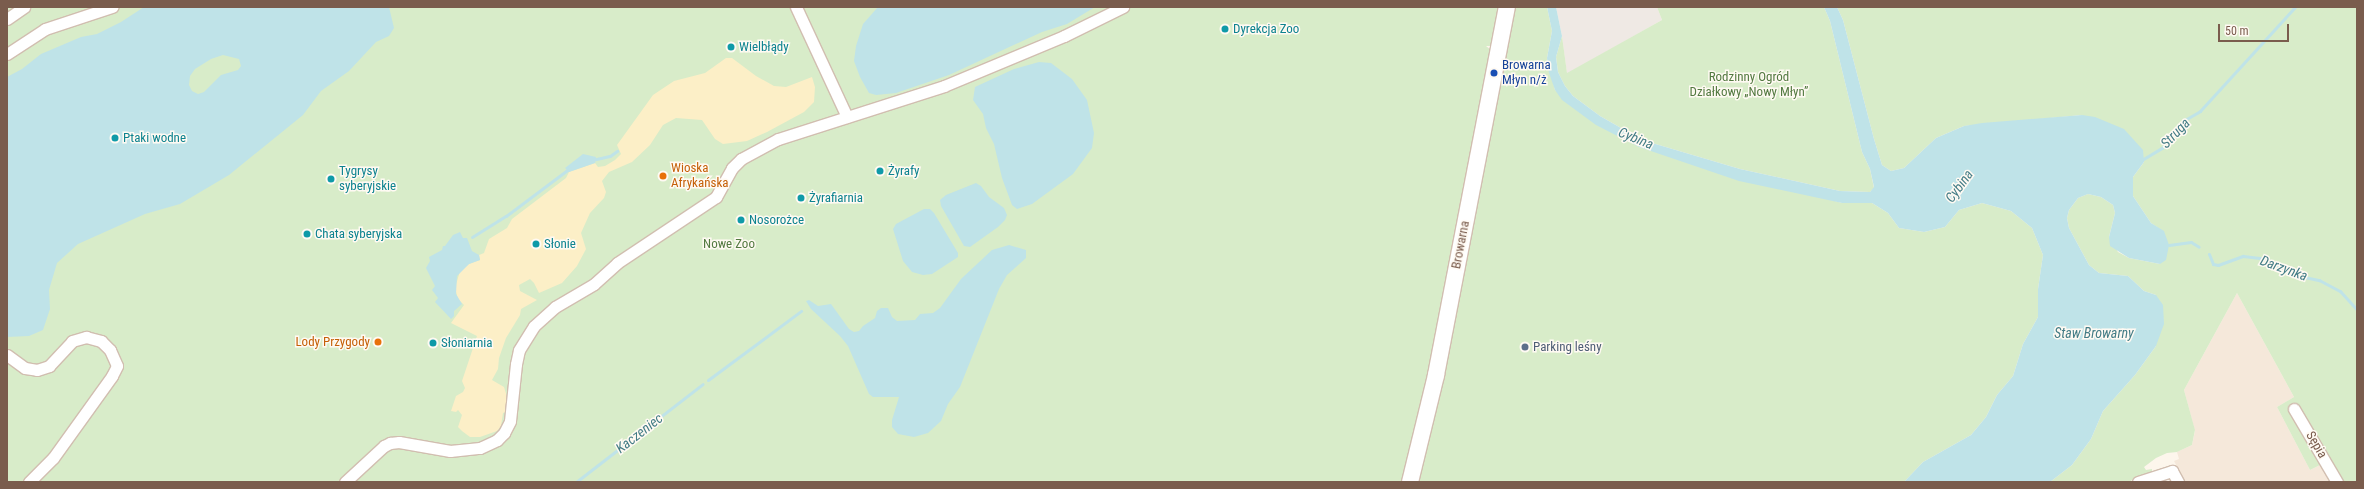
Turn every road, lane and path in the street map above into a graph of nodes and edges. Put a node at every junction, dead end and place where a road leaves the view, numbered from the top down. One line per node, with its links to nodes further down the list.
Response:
1 (24, 7): 6 (street)
2 (112, 7): 7 (street)
3 (796, 7): 8 (street)
4 (1123, 7): 8 (street)
5 (1507, 7): 13 (street, Browarna)
6 (7, 19)
7 (7, 54)
8 (847, 117): 12 (street)
9 (7, 355): 11 (street)
10 (2294, 409): 16 (street, Sępia)
11 (29, 482)
12 (346, 482)
13 (1410, 482)
14 (2138, 482): 15 (street)
15 (2178, 482)
16 (2337, 482)

